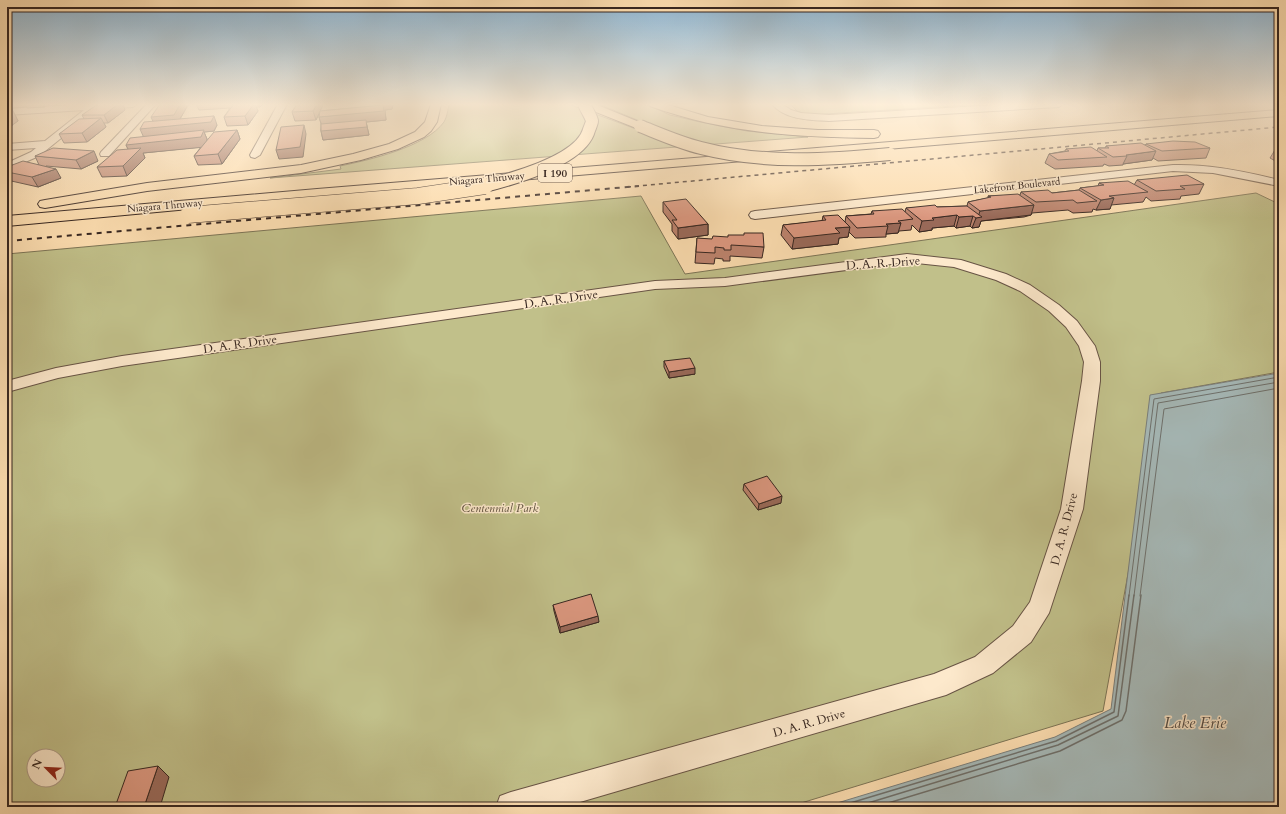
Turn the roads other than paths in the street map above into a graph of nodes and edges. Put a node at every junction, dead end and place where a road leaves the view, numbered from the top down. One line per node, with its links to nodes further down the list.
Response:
1 (51, 142): 10 (street)
2 (116, 142): 12 (street)
3 (262, 142): 13 (street)
4 (402, 142): 16 (highway)
5 (583, 142): 20 (highway, bridge)
6 (683, 142): 9 (highway, bridge)
7 (812, 142): 16 (highway, Niagara Thruway / I 190)
8 (944, 142): 19 (highway, Niagara Thruway / I 190)
9 (1024, 142)
10 (47, 145): 11 (street); 14 (street)
11 (7, 147)
12 (105, 154)
13 (255, 155)
14 (7, 167)
15 (1279, 183): 18 (street, Lakefront Boulevard)
16 (35, 206): 17 (highway, Niagara Thruway / I 190)
17 (7, 208)
18 (755, 216)
19 (7, 220)
20 (7, 229)
21 (7, 387): 22 (street, D. A. R. Drive)
22 (511, 807)

